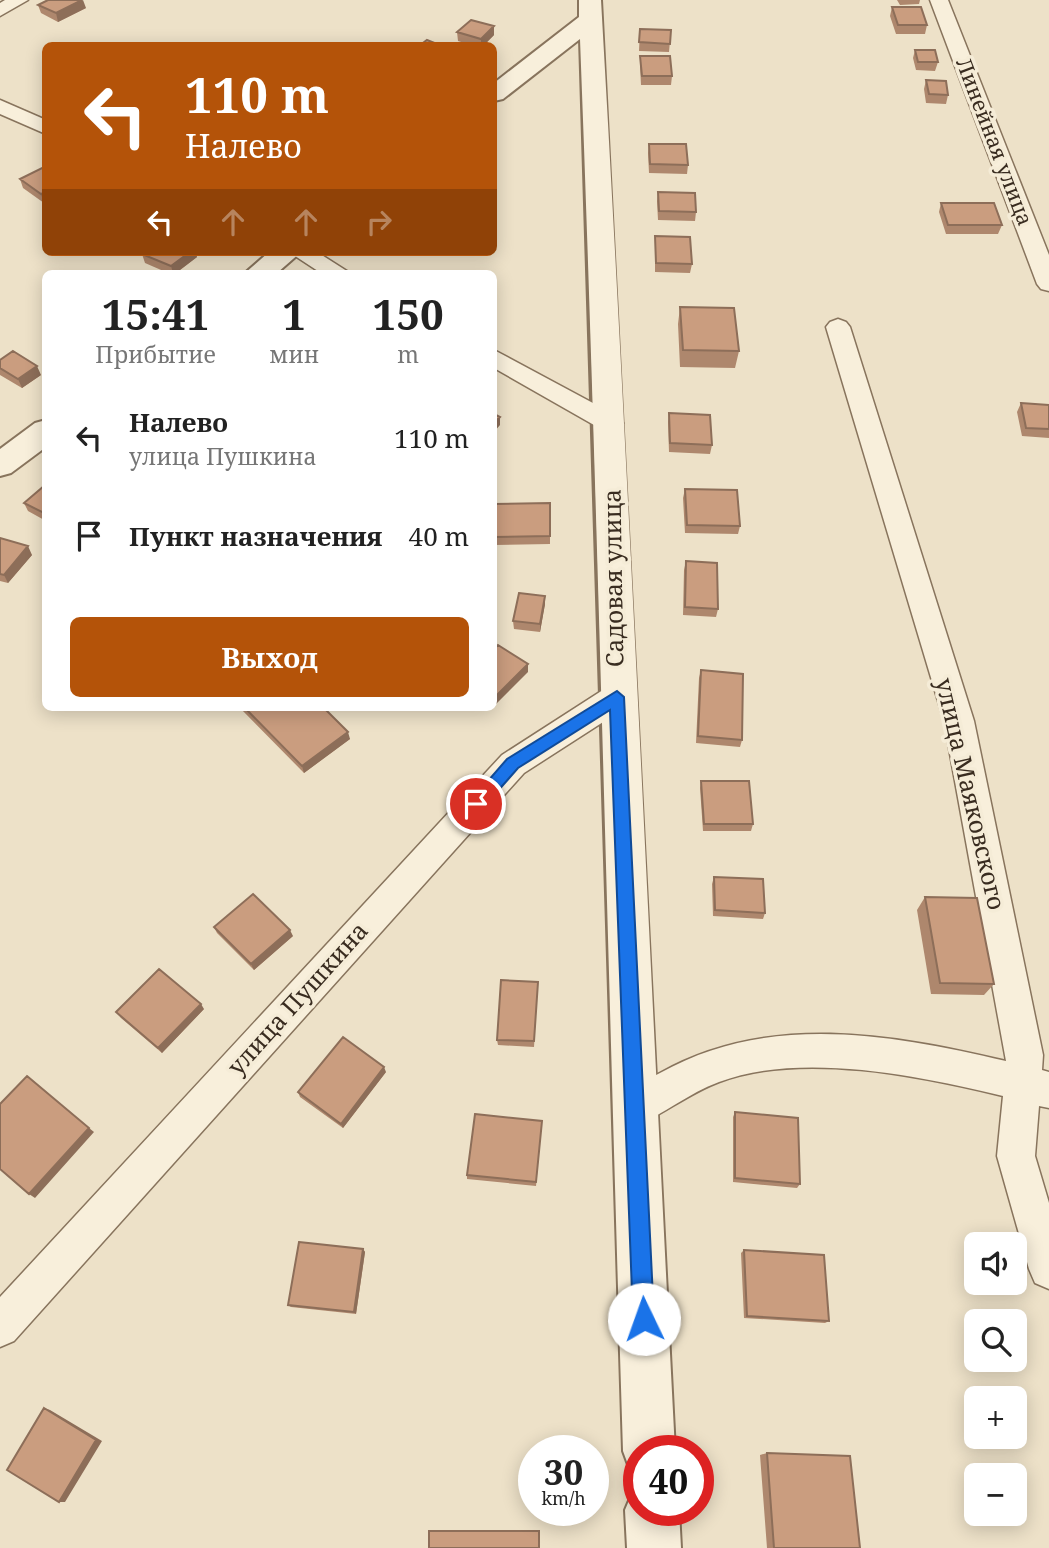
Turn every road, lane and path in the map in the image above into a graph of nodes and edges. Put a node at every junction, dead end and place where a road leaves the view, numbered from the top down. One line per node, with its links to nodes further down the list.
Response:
1 (19, 0): 3 (street)
2 (939, 0): 12 (street, Линейная улица)
3 (0, 10)
4 (590, 10): 5 (street); 15 (street, Садовая улица)
5 (497, 91)
6 (0, 106): 7 (street)
7 (42, 126)
8 (282, 256): 10 (street)
9 (307, 256): 11 (street)
10 (263, 270)
11 (333, 270)
12 (1049, 284)
13 (838, 327): 19 (street, улица Маяковского)
14 (497, 360): 15 (street)
15 (610, 422): 18 (street, Садовая улица)
16 (42, 434): 17 (street)
17 (0, 465)
18 (617, 697): 20 (street, Садовая улица); 22 (street, улица Пушкина)
19 (1036, 1087): 20 (street); 21 (street, улица Маяковского)
20 (635, 1108): 23 (street, Садовая улица)
21 (1049, 1269)
22 (1, 1325)
23 (648, 1435)
24 (653, 1526): 25 (street)
25 (654, 1548)

